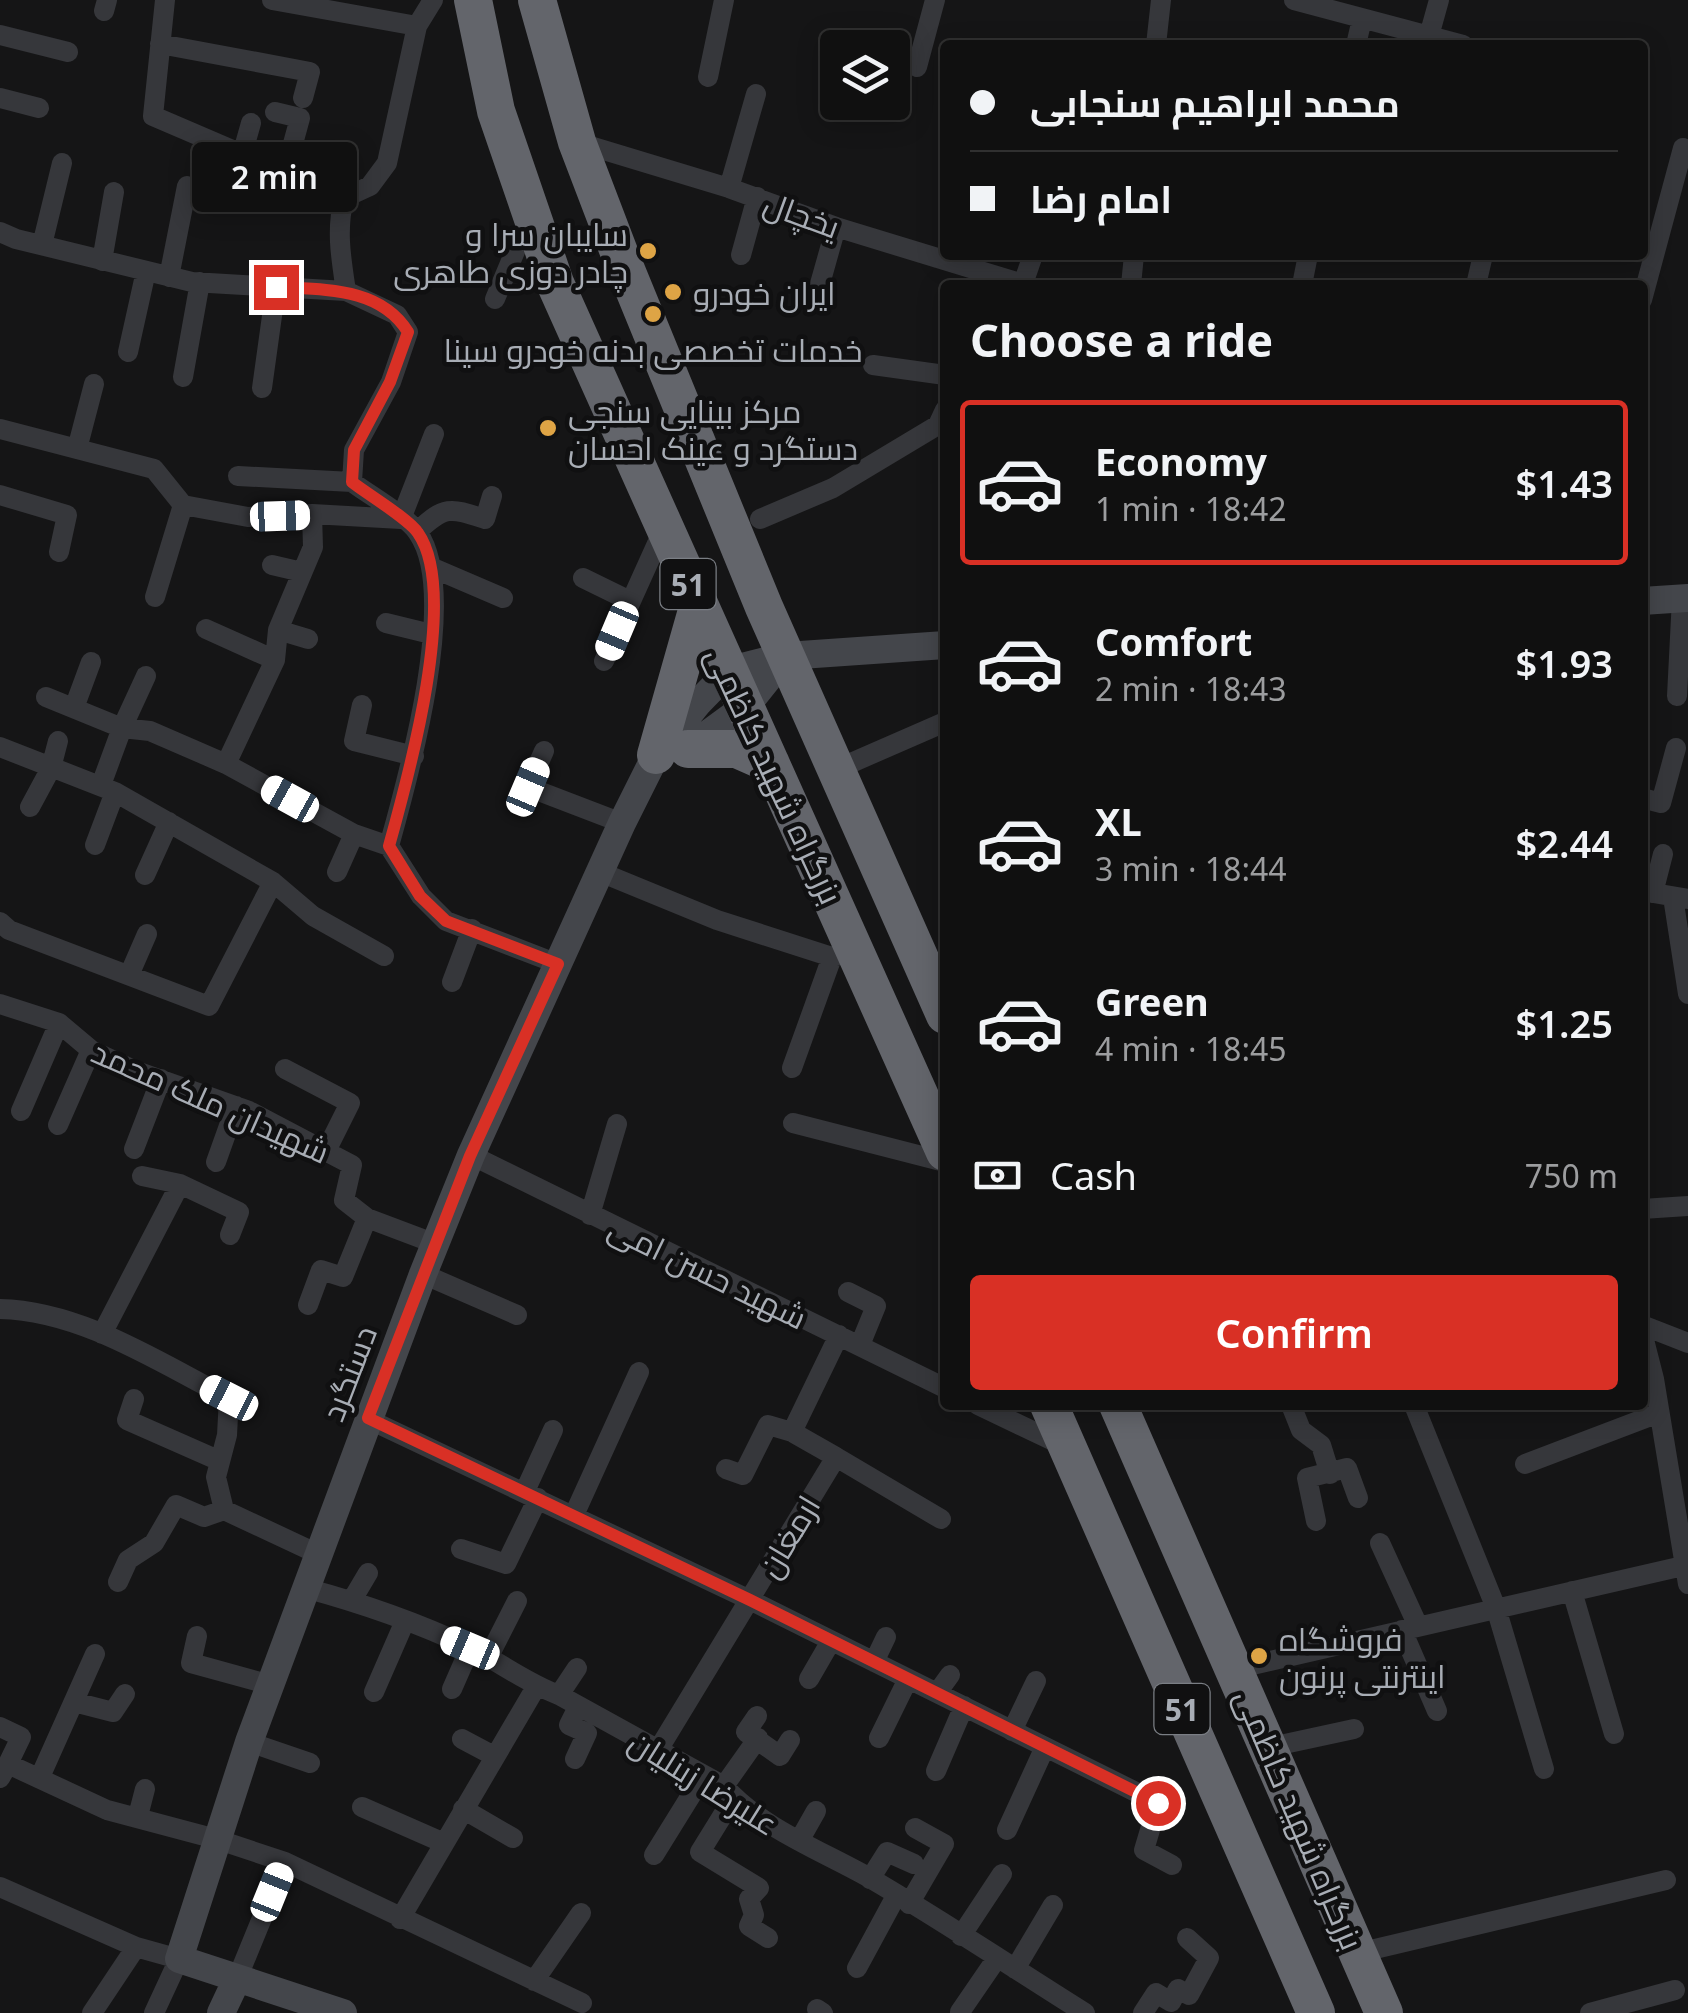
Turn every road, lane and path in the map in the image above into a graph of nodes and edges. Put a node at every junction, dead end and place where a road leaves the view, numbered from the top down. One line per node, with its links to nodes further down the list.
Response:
1 (165, 0): 18 (street)
2 (272, 0): 12 (street)
3 (432, 0): 12 (street)
4 (473, 0): 38 (highway, بزرگراه شهید کاظمی / 51)
5 (538, 0): 28 (highway, بزرگراه شهید کاظمی / 51)
6 (724, 0): 21 (street)
7 (935, 0): 20 (street)
8 (1160, 0): 15 (street)
9 (1294, 0): 11 (street)
10 (1439, 0): 14 (street)
11 (1362, 19): 14 (street); 16 (street)
12 (417, 26): 37 (street)
13 (0, 36): 19 (street)
14 (1430, 36): 17 (street)
15 (1156, 40)
16 (1357, 40)
17 (1445, 40)
18 (160, 44): 24 (street); 30 (street)
19 (68, 52)
20 (917, 67)
21 (708, 76)
22 (756, 94): 34 (street)
23 (0, 98): 25 (street)
24 (303, 98)
25 (39, 108)
26 (275, 112): 32 (street)
27 (251, 123): 30 (street)
28 (578, 142): 34 (street, یخچال); 89 (highway, بزرگراه شهید کاظمی / 51)
29 (1683, 148): 47 (street)
30 (242, 155): 32 (street)
31 (62, 163): 41 (street)
32 (285, 173): 37 (street)
33 (186, 186): 45 (street)
34 (729, 188): 36 (street, یخچال)
35 (114, 192): 43 (street)
36 (756, 197): 39 (street, یخچال); 42 (street)
37 (344, 198): 50 (street)
38 (530, 214): 52 (street); 71 (highway, بزرگراه شهید کاظمی / 51)
39 (836, 228): 46 (street, یخچال); 51 (street)
40 (0, 232): 41 (street)
41 (42, 246): 43 (street)
42 (741, 254)
43 (102, 261): 44 (street)
44 (146, 271): 45 (street); 53 (street)
45 (169, 276): 48 (street)
46 (987, 280)
47 (1647, 280)
48 (200, 282): 49 (street); 56 (street)
49 (276, 287): 50 (street); 58 (street)
50 (346, 291): 64 (street)
51 (818, 291)
52 (495, 298)
53 (128, 352)
54 (872, 364): 55 (street)
55 (940, 375)
56 (183, 377)
57 (94, 384): 62 (street)
58 (262, 388)
59 (940, 421): 69 (street)
60 (0, 429): 62 (street)
61 (434, 434): 70 (street)
62 (77, 450): 67 (street)
63 (238, 476): 64 (street)
64 (352, 482): 70 (street)
65 (0, 496): 72 (street)
66 (492, 496): 70 (street)
67 (184, 505): 68 (street); 77 (street)
68 (312, 514): 70 (street); 75 (street)
69 (760, 519)
70 (410, 525): 74 (street)
71 (664, 528): 80 (street); 82 (highway, بزرگراه شهید کاظمی / 51)
72 (59, 552)
73 (272, 566): 75 (street)
74 (433, 568): 78 (street); 86 (street)
75 (302, 572): 85 (street)
76 (583, 578): 80 (street)
77 (155, 597)
78 (503, 598)
79 (1685, 598): 81 (street); 95 (street)
80 (630, 600): 91 (street)
81 (1648, 601)
82 (698, 607): 93 (highway, بزرگراه شهید کاظمی / 51); 107 (highway)
83 (386, 623): 86 (street)
84 (206, 629): 90 (street)
85 (278, 630): 87 (street); 90 (street)
86 (432, 634): 106 (street)
87 (308, 639)
88 (940, 645): 89 (street)
89 (786, 656): 93 (street); 98 (street, دستگرد); 111 (highway, بزرگراه شهید کاظمی / 51)
90 (275, 660): 108 (street)
91 (604, 661)
92 (90, 662): 99 (street)
93 (730, 670): 98 (highway, بزرگراه شهید کاظمی / 51); 107 (street, دستگرد)
94 (146, 676): 101 (street)
95 (1678, 696)
96 (46, 697): 99 (street)
97 (362, 705): 106 (street)
98 (746, 706): 107 (street, دستگرد); 109 (highway, بزرگراه شهید کاظمی / 51)
99 (74, 708): 101 (street)
100 (940, 724): 111 (street)
101 (122, 728): 108 (street); 112 (street)
102 (58, 741): 110 (street)
103 (0, 748): 110 (street)
104 (1676, 748): 113 (street)
105 (544, 751): 116 (street)
106 (414, 756): 119 (street)
107 (664, 759): 109 (highway); 116 (street, دستگرد)
108 (226, 764): 117 (street)
109 (770, 764): 129 (highway, بزرگراه شهید کاظمی / 51)
110 (51, 768): 112 (street); 114 (street)
111 (835, 770): 131 (highway, بزرگراه شهید کاظمی / 51)
112 (108, 788): 115 (street); 118 (street)
113 (1648, 800)
114 (30, 807)
115 (169, 822): 123 (street); 124 (street)
116 (622, 823): 122 (street, دستگرد)
117 (354, 834): 119 (street); 121 (street)
118 (94, 845)
119 (389, 846): 127 (street)
120 (1664, 854): 125 (street)
121 (337, 872)
122 (600, 872): 129 (street); 132 (street, دستگرد)
123 (146, 875)
124 (273, 882): 130 (street); 133 (street)
125 (1664, 895): 136 (street)
126 (0, 922): 133 (street)
127 (472, 929): 132 (street); 134 (street)
128 (147, 934): 133 (street)
129 (844, 954): 140 (street); 148 (highway, بزرگراه شهید کاظمی / 51)
130 (384, 956)
131 (934, 963): 135 (highway, بزرگراه شهید کاظمی / 51)
132 (558, 964): 151 (street, دستگرد)
133 (130, 973)
134 (452, 982)
135 (940, 991)
136 (1688, 994)
137 (0, 1004): 138 (street, شهیدان ملک محمد)
138 (59, 1023): 139 (street, شهیدان ملک محمد); 144 (street)
139 (91, 1050): 142 (street, شهیدان ملک محمد); 147 (street)
140 (792, 1068)
141 (285, 1069): 150 (street)
142 (161, 1079): 143 (street, شهیدان ملک محمد); 149 (street)
143 (236, 1106): 150 (street, شهیدان ملک محمد); 153 (street)
144 (21, 1110)
145 (793, 1123): 152 (street)
146 (617, 1124): 158 (street)
147 (58, 1125)
148 (940, 1142)
149 (134, 1149)
150 (326, 1151): 159 (street, شهیدان ملک محمد)
151 (470, 1156): 158 (street, شهید حسن امی); 161 (street, دستگرد)
152 (940, 1161)
153 (216, 1162)
154 (142, 1176): 155 (street)
155 (180, 1184): 160 (street); 168 (street)
156 (1688, 1206): 157 (street)
157 (1648, 1209)
158 (590, 1215): 169 (street, شهید حسن امی)
159 (367, 1218): 161 (street); 164 (street)
160 (230, 1235)
161 (436, 1244): 162 (street, دستگرد)
162 (423, 1274): 166 (street); 182 (street, دستگرد)
163 (848, 1292): 171 (street)
164 (308, 1305)
165 (0, 1308): 168 (street)
166 (517, 1315)
167 (1648, 1326): 170 (street)
168 (102, 1334): 187 (street)
169 (839, 1335): 171 (street, شهید حسن امی); 184 (street)
170 (1688, 1342)
171 (860, 1346): 174 (street, شهید حسن امی)
172 (1648, 1361): 181 (street)
173 (639, 1372): 195 (street)
174 (940, 1386)
175 (134, 1399): 187 (street)
176 (988, 1410): 185 (street)
177 (1051, 1410): 185 (highway, بزرگراه شهید کاظمی / 51)
178 (1120, 1410): 219 (highway, بزرگراه شهید کاظمی / 51)
179 (1293, 1410): 190 (street)
180 (1416, 1410): 209 (street)
181 (1659, 1413): 188 (street); 193 (street)
182 (368, 1418): 191 (street); 200 (street, دستگرد)
183 (553, 1430): 191 (street)
184 (792, 1432): 186 (street, ارمغان); 189 (street)
185 (1066, 1447): 301 (highway, بزرگراه شهید کاظمی / 51)
186 (836, 1458): 196 (street); 207 (street, ارمغان)
187 (220, 1461): 194 (street)
188 (1525, 1464)
189 (726, 1469)
190 (1330, 1474): 192 (street); 197 (street)
191 (532, 1494): 195 (street); 199 (street)
192 (1358, 1498)
193 (1681, 1509): 202 (street)
194 (224, 1510): 200 (street); 203 (street)
195 (574, 1515): 207 (street)
196 (941, 1518)
197 (1316, 1521)
198 (1380, 1543): 211 (street)
199 (461, 1549)
200 (318, 1554): 204 (street, دستگرد)
201 (368, 1573): 206 (street)
202 (1685, 1575): 205 (street)
203 (118, 1582)
204 (305, 1588): 206 (street, علیرضا زینلیان); 224 (street, دستگرد)
205 (1572, 1591): 209 (street); 239 (street)
206 (352, 1600): 210 (street, علیرضا زینلیان)
207 (750, 1600): 214 (street); 247 (street, ارمغان)
208 (517, 1601): 215 (street)
209 (1496, 1608): 211 (street); 251 (street)
210 (405, 1621): 215 (street, علیرضا زینلیان); 227 (street)
211 (1410, 1628): 219 (street); 234 (street)
212 (197, 1636): 224 (street)
213 (886, 1637): 217 (street)
214 (831, 1640): 217 (street); 221 (street)
215 (479, 1653): 225 (street, علیرضا زینلیان); 226 (street)
216 (95, 1654): 231 (street)
217 (874, 1662): 222 (street)
218 (576, 1668): 230 (street)
219 (1236, 1668): 246 (highway, بزرگراه شهید کاظمی / 51)
220 (950, 1675): 228 (street)
221 (809, 1679)
222 (908, 1679): 228 (street); 241 (street)
223 (1036, 1681): 238 (street)
224 (270, 1685): 244 (street, دستگرد)
225 (536, 1686): 230 (street, علیرضا زینلیان); 248 (street)
226 (452, 1689)
227 (374, 1692)
228 (937, 1693): 233 (street)
229 (125, 1694): 231 (street)
230 (559, 1695): 232 (street, علیرضا زینلیان)
231 (74, 1702): 255 (street)
232 (578, 1706): 247 (street, علیرضا زینلیان); 249 (street)
233 (964, 1706): 238 (street); 253 (street)
234 (1437, 1711)
235 (757, 1716): 240 (street)
236 (0, 1727): 252 (street)
237 (1354, 1729): 246 (street)
238 (1012, 1730): 245 (street)
239 (1614, 1734)
240 (758, 1738): 243 (street); 257 (street)
241 (879, 1738)
242 (462, 1740): 248 (street)
243 (790, 1740)
244 (249, 1742): 250 (street); 265 (street, دستگرد)
245 (1045, 1747): 263 (street); 271 (street)
246 (1266, 1748): 284 (highway, بزرگراه شهید کاظمی / 51)
247 (658, 1750): 254 (street, علیرضا زینلیان)
248 (494, 1756): 259 (street)
249 (574, 1759)
250 (310, 1763)
251 (1544, 1768)
252 (4, 1771): 255 (street)
253 (936, 1771)
254 (703, 1776): 257 (street, علیرضا زینلیان); 268 (street)
255 (40, 1777): 261 (street)
256 (145, 1789): 261 (street)
257 (729, 1791): 266 (street, علیرضا زینلیان); 281 (street)
258 (362, 1807): 267 (street)
259 (463, 1810): 264 (street); 267 (street)
260 (816, 1811): 266 (street)
261 (138, 1816): 265 (street)
262 (916, 1828): 276 (street)
263 (1007, 1830)
264 (512, 1838)
265 (216, 1839): 269 (street); 286 (street, دستگرد)
266 (799, 1841): 273 (street, علیرضا زینلیان)
267 (444, 1843): 279 (street)
268 (654, 1856)
269 (284, 1862): 279 (street); 289 (street)
270 (914, 1864): 273 (street)
271 (1172, 1865)
272 (1002, 1874): 280 (street)
273 (870, 1879): 276 (street, علیرضا زینلیان)
274 (1666, 1880): 284 (street)
275 (0, 1887): 283 (street)
276 (903, 1900): 280 (street, علیرضا زینلیان); 287 (street)
277 (1054, 1905): 288 (street)
278 (581, 1913): 290 (street)
279 (400, 1920): 290 (street)
280 (961, 1936): 285 (street, علیرضا زینلیان)
281 (768, 1938)
282 (1187, 1938): 300 (street)
283 (136, 1947): 286 (street); 295 (street)
284 (1358, 1953): 302 (highway, بزرگراه شهید کاظمی / 51)
285 (996, 1958): 288 (street, علیرضا زینلیان); 294 (street)
286 (179, 1959): 289 (street); 296 (street, دستگرد)
287 (857, 1968)
288 (1016, 1968): 293 (street, علیرضا زینلیان)
289 (236, 1979): 297 (street); 298 (street)
290 (534, 1981): 292 (street)
291 (1675, 1990): 303 (street)
292 (582, 2003)
293 (1056, 2006): 299 (street, علیرضا زینلیان)
294 (960, 2012)
295 (92, 2013)
296 (154, 2013)
297 (220, 2013)
298 (343, 2013)
299 (1085, 2013)
300 (1143, 2013)
301 (1316, 2013)
302 (1384, 2013)
303 (1590, 2013)

